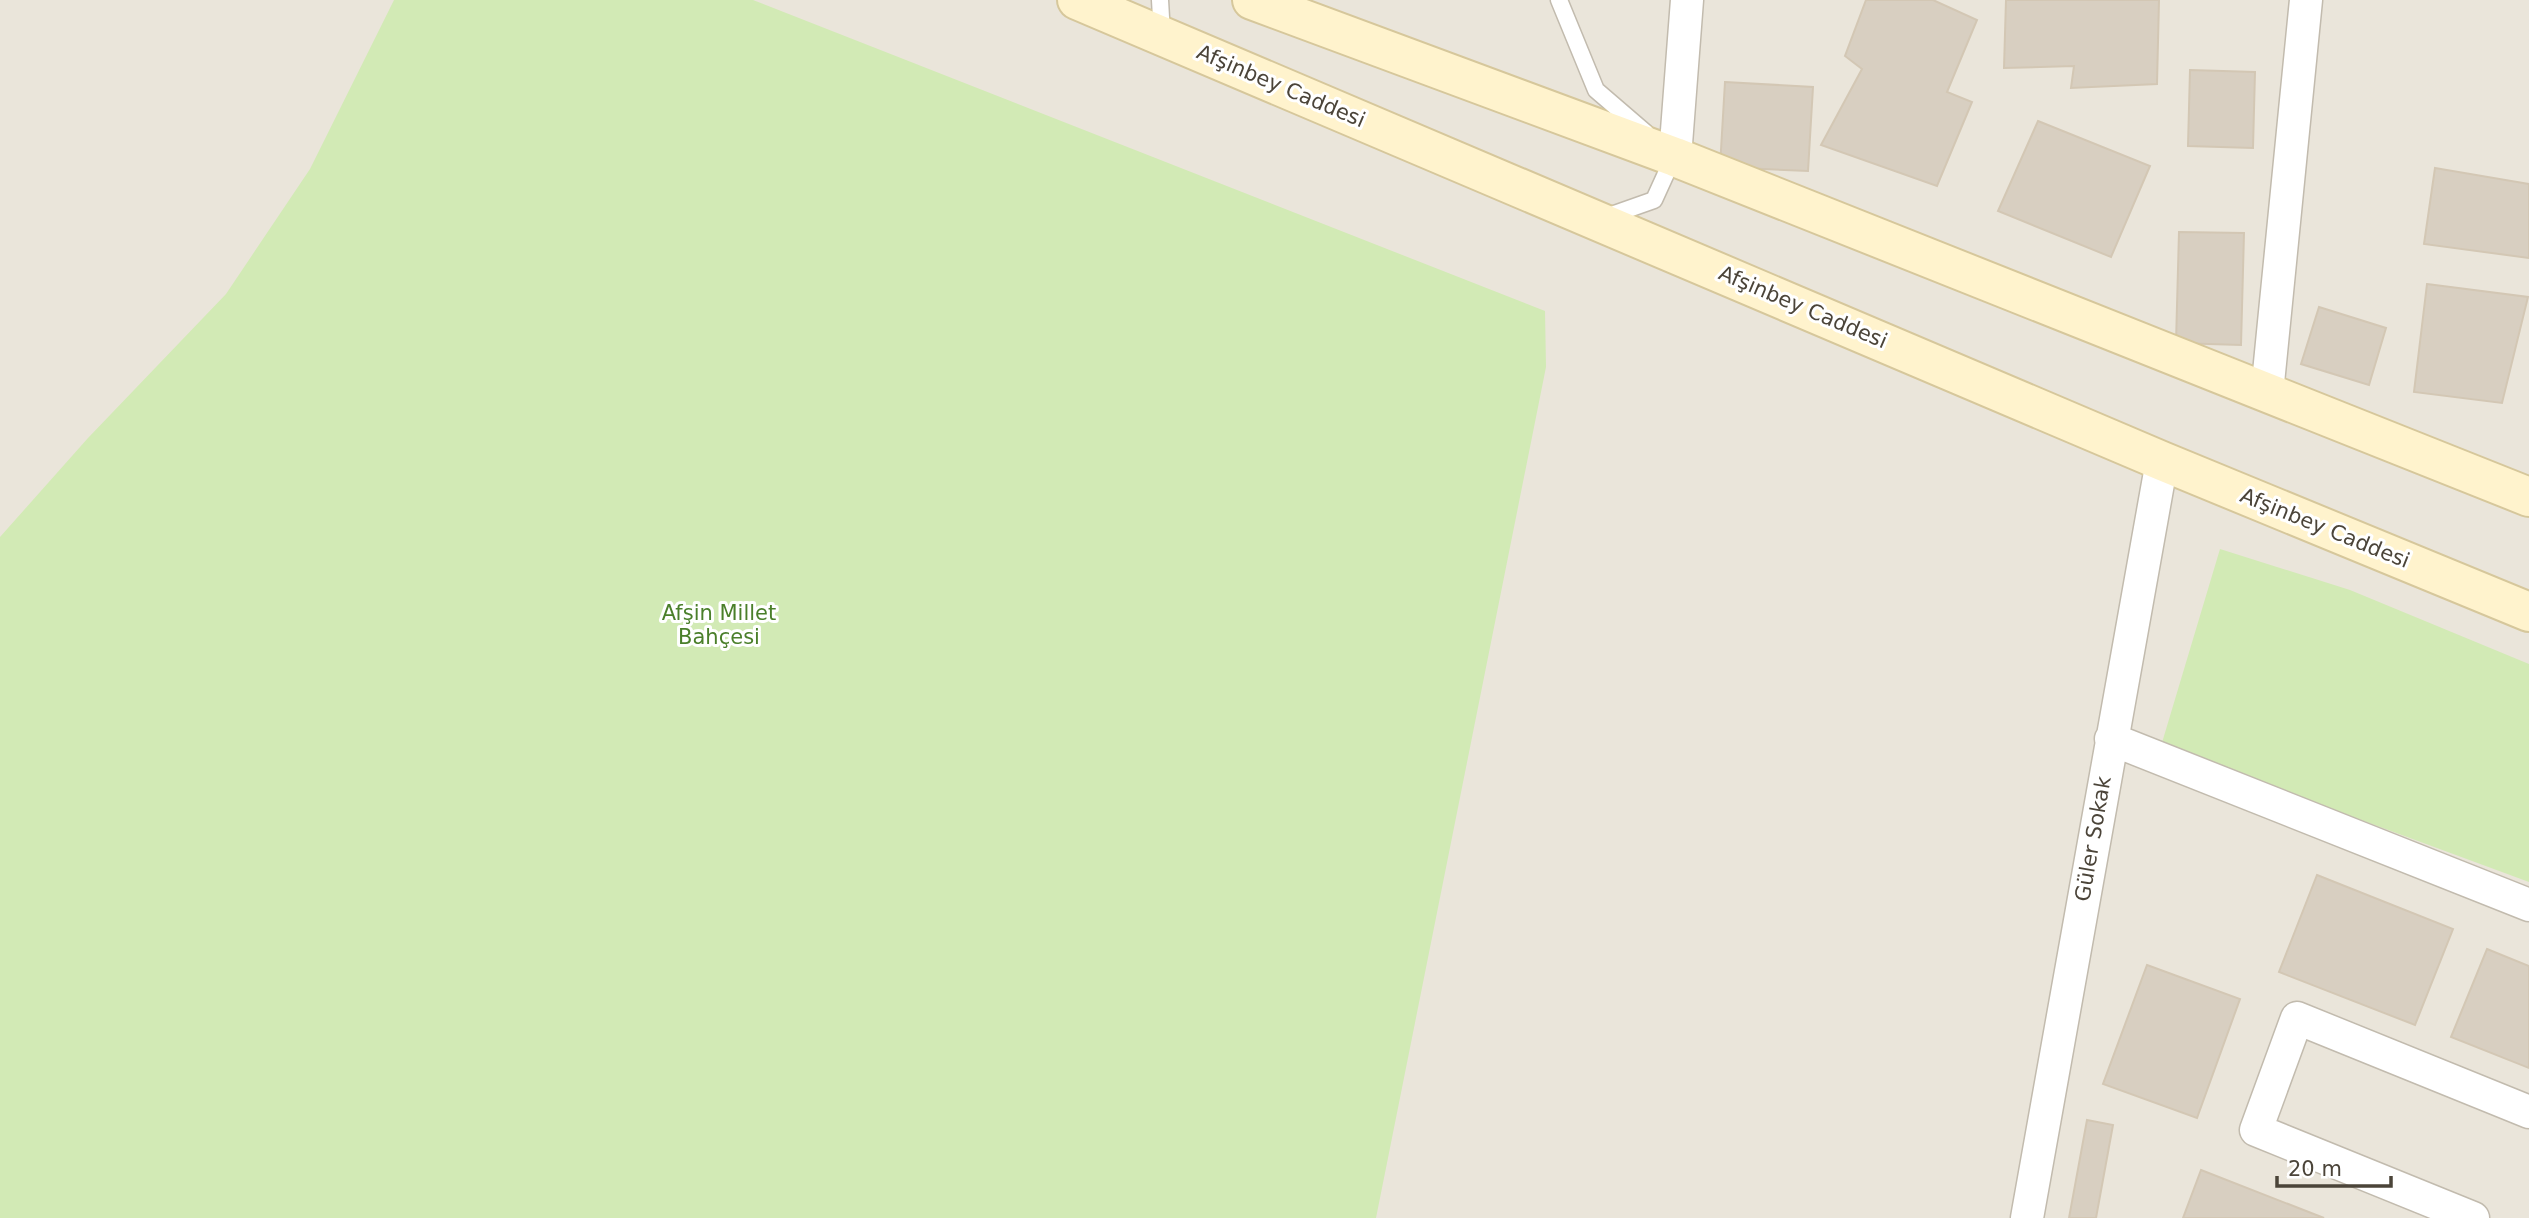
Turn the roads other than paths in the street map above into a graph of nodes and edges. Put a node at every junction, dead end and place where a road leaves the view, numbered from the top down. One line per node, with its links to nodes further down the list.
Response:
1 (1077, 0): 6 (main road, Afşinbey Caddesi)
2 (1252, 0): 7 (main road)
3 (1559, 0): 7 (lane)
4 (1687, 0): 7 (street)
5 (2306, 0): 9 (street)
6 (1161, 18): 8 (main road, Afşinbey Caddesi)
7 (1675, 158): 8 (lane); 9 (main road)
8 (1598, 220): 10 (main road, Afşinbey Caddesi)
9 (2267, 393): 11 (main road)
10 (2162, 461): 12 (main road, Afşinbey Caddesi); 13 (street, Güler Sokak)
11 (2529, 497)
12 (2529, 612)
13 (2111, 739): 14 (street); 16 (street, Güler Sokak)
14 (2529, 905)
15 (2529, 1112): 17 (street)
16 (2027, 1218)
17 (2473, 1218)

